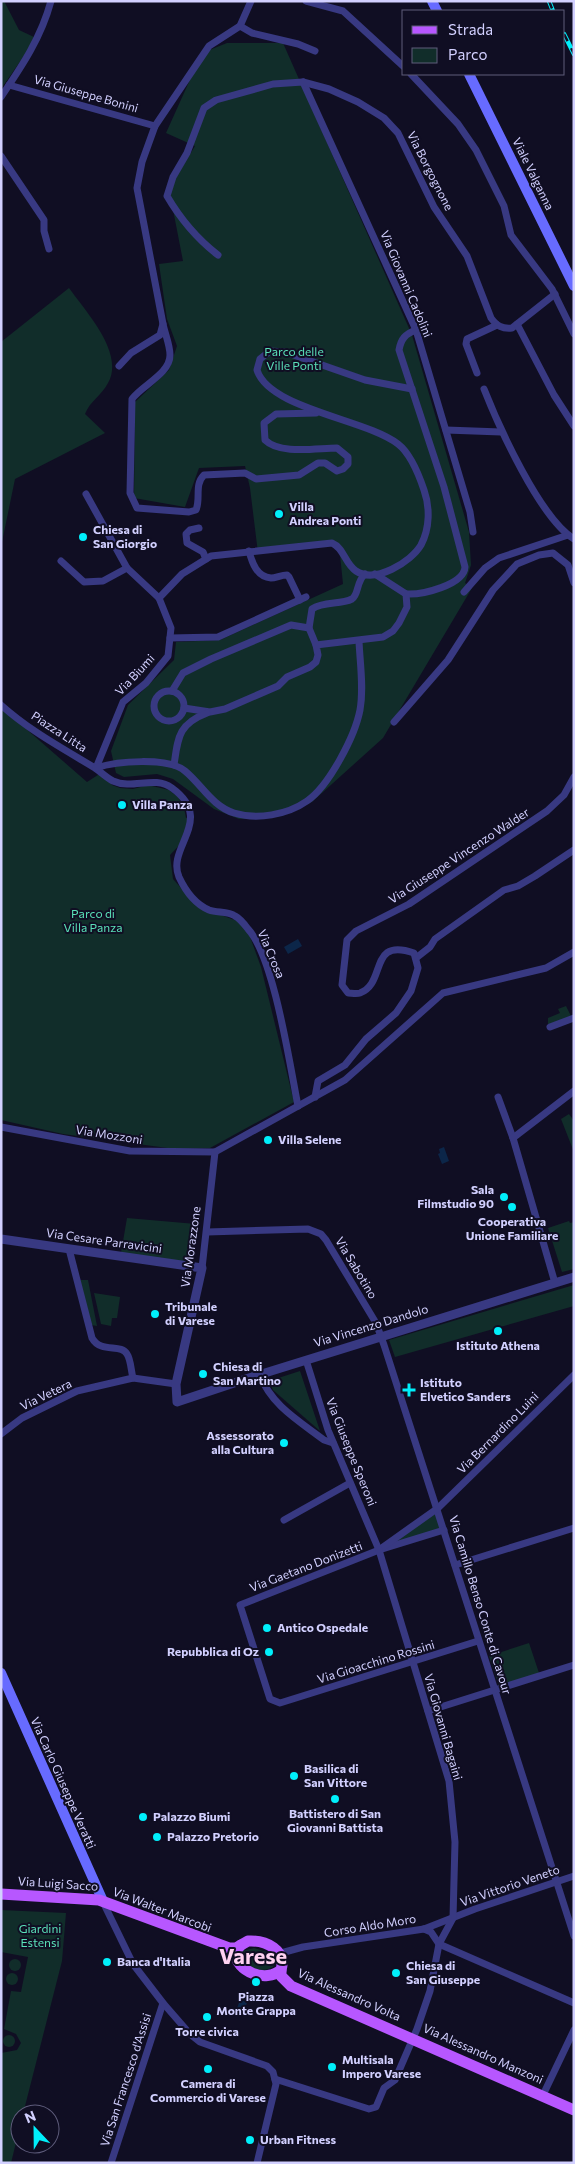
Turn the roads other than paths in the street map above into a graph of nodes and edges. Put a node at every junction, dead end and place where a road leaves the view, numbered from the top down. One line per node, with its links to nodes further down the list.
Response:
1 (51, 1): 10 (street)
2 (251, 1): 4 (street)
3 (306, 1): 6 (street)
4 (240, 26): 5 (street); 12 (street)
5 (315, 52)
6 (402, 65)
7 (412, 75): 17 (street)
8 (469, 75): 16 (main road, Viale Valganna)
9 (303, 82): 15 (street, Via Borgognone); 20 (street, Via Borgognone); 21 (street, Via Giovanni Cadolini)
10 (9, 85): 11 (street); 12 (street, Via Giuseppe Bonini)
11 (1, 97)
12 (156, 126): 18 (street)
13 (1, 156): 14 (street)
14 (49, 249)
15 (218, 255)
16 (574, 286)
17 (555, 294): 19 (street); 22 (street)
18 (163, 324): 23 (street); 27 (street)
19 (517, 324): 20 (street); 28 (street)
20 (497, 325): 24 (street)
21 (416, 330): 25 (street); 29 (street, Via Giovanni Cadolini)
22 (574, 334)
23 (119, 366)
24 (477, 373)
25 (412, 390): 27 (street); 43 (street)
26 (484, 390): 30 (street)
27 (319, 413): 40 (street)
28 (574, 426)
29 (446, 430): 30 (street); 33 (street, Via Giovanni Cadolini)
30 (502, 432): 34 (street)
31 (86, 494): 38 (street, Via Biumi)
32 (199, 528): 36 (street)
33 (473, 532)
34 (571, 537): 42 (street)
35 (249, 551): 36 (street); 39 (street); 46 (street)
36 (204, 560): 44 (street)
37 (61, 561): 38 (street)
38 (127, 568): 44 (street, Via Biumi)
39 (364, 574): 40 (street); 45 (street)
40 (376, 574): 43 (street)
41 (574, 583): 53 (street)
42 (464, 592)
43 (406, 594): 47 (street)
44 (159, 598): 46 (street, Via Biumi)
45 (309, 628): 48 (street); 49 (street)
46 (170, 638): 55 (street, Via Biumi)
47 (360, 641): 48 (street); 54 (street)
48 (316, 645): 52 (street)
49 (172, 691): 51 (street); 51 (street)
50 (1, 704): 55 (street, Piazza Litta)
51 (184, 708): 52 (street)
52 (210, 712): 54 (street)
53 (394, 722)
54 (174, 765): 55 (street)
55 (96, 768): 65 (street, Via Crosa)
56 (574, 777): 59 (street, Via Giuseppe Vincenzo Walder)
57 (574, 850): 59 (street)
58 (574, 952): 63 (street)
59 (416, 958): 63 (street)
60 (574, 1018): 61 (street)
61 (550, 1028)
62 (574, 1091): 67 (street)
63 (316, 1097): 65 (street)
64 (498, 1097): 67 (street)
65 (298, 1106): 68 (street)
66 (1, 1127): 68 (street, Via Mozzoni)
67 (513, 1138): 74 (street)
68 (215, 1152): 69 (street, Via Morazzone)
69 (207, 1232): 72 (street, Via Morazzone); 75 (street, Via Sabotino)
70 (1, 1239): 71 (street, Via Cesare Parravicini)
71 (69, 1249): 72 (street, Via Cesare Parravicini); 79 (street)
72 (202, 1268): 80 (street, Via Morazzone)
73 (574, 1277): 74 (street, Via Vincenzo Dandolo)
74 (555, 1283): 75 (street, Via Vincenzo Dandolo)
75 (381, 1336): 76 (street, Via Vincenzo Dandolo); 85 (street, Via Camillo Benso Conte di Cavour)
76 (306, 1360): 77 (street, Via Vincenzo Dandolo); 83 (street, Via Giuseppe Speroni)
77 (260, 1375): 81 (street, Via Vincenzo Dandolo); 83 (street)
78 (574, 1375): 85 (street, Via Bernardino Luini)
79 (133, 1378): 80 (street); 82 (street, Via Vetera)
80 (176, 1384): 81 (street, Via Morazzone)
81 (177, 1402)
82 (1, 1434)
83 (333, 1443): 84 (street, Via Giuseppe Speroni)
84 (350, 1483): 86 (street); 89 (street, Via Giuseppe Speroni)
85 (438, 1508): 88 (street, Via Camillo Benso Conte di Cavour); 89 (street, Via Bernardino Luini)
86 (284, 1520)
87 (574, 1528): 90 (street)
88 (444, 1530): 89 (street); 90 (street, Via Camillo Benso Conte di Cavour)
89 (379, 1550): 92 (street, Via Giuseppe Speroni); 96 (street, Via Gaetano Donizetti)
90 (455, 1565): 91 (street, Via Camillo Benso Conte di Cavour)
91 (478, 1642): 92 (street, Via Gioacchino Rossini); 95 (street, Via Camillo Benso Conte di Cavour)
92 (412, 1663): 96 (street, Via Gioacchino Rossini); 97 (street, Via Giovanni Bagaini)
93 (574, 1665): 95 (street)
94 (1, 1673): 101 (main road, Via Carlo Giuseppe Veratti)
95 (494, 1690): 97 (street); 99 (street, Via Camillo Benso Conte di Cavour)
96 (280, 1704)
97 (428, 1711): 102 (street, Via Giovanni Bagaini)
98 (574, 1876): 99 (street, Via Vittorio Veneto)
99 (556, 1882): 102 (street, Via Vittorio Veneto); 104 (street, Via Camillo Benso Conte di Cavour)
100 (1, 1895): 101 (main road, Via Luigi Sacco)
101 (103, 1902): 106 (main road, Via Walter Marcobi); 108 (street)
102 (453, 1918): 103 (street, Corso Aldo Moro); 105 (street)
103 (424, 1929): 105 (street); 107 (street, Corso Aldo Moro)
104 (574, 1936)
105 (439, 1944): 109 (street); 113 (street)
106 (238, 1950): 107 (main road); 107 (main road)
107 (282, 1959): 113 (main road, Via Alessandro Volta)
108 (163, 2003): 110 (street, Via San Francesco d'Assisi); 111 (street)
109 (574, 2003)
110 (160, 2014): 111 (street); 117 (street, Via San Francesco d'Assisi)
111 (176, 2019): 114 (street)
112 (574, 2030): 115 (street)
113 (412, 2038): 114 (street); 115 (main road, Via Alessandro Manzoni)
114 (276, 2079): 118 (street)
115 (544, 2095): 116 (main road, Via Alessandro Manzoni)
116 (574, 2110)
117 (111, 2163)
118 (257, 2163)

